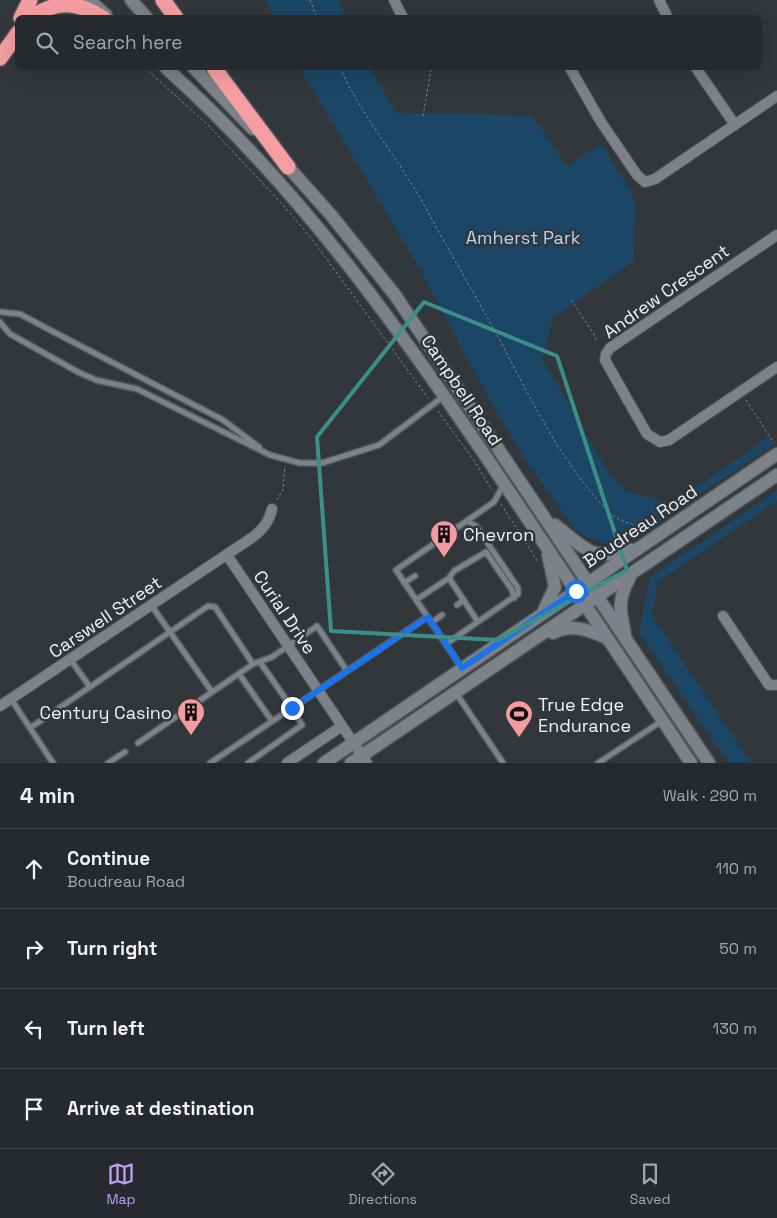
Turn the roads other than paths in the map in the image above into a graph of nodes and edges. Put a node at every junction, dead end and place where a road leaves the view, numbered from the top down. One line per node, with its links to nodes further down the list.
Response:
1 (30, 0): 7 (highway)
2 (90, 0): 10 (main road)
3 (131, 0): 11 (main road)
4 (163, 0): 12 (highway)
5 (394, 0): 13 (street)
6 (660, 0): 14 (street)
7 (22, 15)
8 (35, 15): 9 (highway)
9 (98, 15)
10 (106, 15)
11 (145, 15)
12 (174, 15)
13 (401, 15)
14 (667, 15)
15 (15, 31): 17 (highway)
16 (15, 37): 17 (highway)
17 (3, 53)
18 (168, 70): 31 (main road, Campbell Road)
19 (196, 70): 25 (main road, Campbell Road)
20 (215, 70): 25 (highway)
21 (571, 70): 24 (street)
22 (697, 70): 24 (street)
23 (777, 96): 24 (street)
24 (735, 125)
25 (288, 167): 30 (main road, Campbell Road)
26 (777, 235): 29 (street, Andrew Crescent)
27 (0, 312): 33 (lane)
28 (0, 322): 33 (lane)
29 (777, 366)
30 (458, 388): 31 (street); 37 (main road, Campbell Road)
31 (445, 396): 33 (lane); 35 (main road, Campbell Road)
32 (776, 450): 41 (main road, Boudreau Road)
33 (270, 454)
34 (777, 475): 44 (main road, Boudreau Road)
35 (504, 484): 38 (lane); 42 (main road, Campbell Road)
36 (272, 509): 43 (street)
37 (546, 519): 41 (main road); 47 (main road, Campbell Road)
38 (467, 521): 39 (lane); 48 (lane)
39 (482, 536): 40 (lane); 51 (lane)
40 (471, 539)
41 (650, 540): 47 (main road, Boudreau Road)
42 (544, 543): 49 (main road, Campbell Road); 58 (main road)
43 (227, 555): 54 (street, Carswell Street); 67 (street, Curial Drive)
44 (631, 574): 50 (main road, Boudreau Road); 66 (main road)
45 (415, 576): 48 (lane)
46 (449, 578): 51 (lane); 52 (lane); 53 (lane)
47 (588, 582): 49 (main road, Boudreau Road); 50 (main road, Campbell Road)
48 (404, 583): 52 (lane)
49 (576, 591): 56 (main road, Campbell Road); 58 (main road, Boudreau Road)
50 (598, 597): 56 (main road, Boudreau Road); 66 (main road, Campbell Road)
51 (514, 598): 61 (lane)
52 (416, 600): 60 (lane)
53 (464, 600): 55 (lane); 61 (lane)
54 (151, 605): 63 (lane); 69 (street, Carswell Street)
55 (457, 605)
56 (586, 605): 64 (main road, Campbell Road); 68 (main road, Boudreau Road)
57 (442, 615): 62 (lane)
58 (540, 616): 72 (main road, Boudreau Road)
59 (723, 616): 75 (street)
60 (428, 617): 62 (lane); 73 (lane)
61 (478, 622): 65 (lane)
62 (431, 623): 65 (lane)
63 (170, 632): 71 (lane); 76 (lane); 78 (lane)
64 (608, 638): 68 (main road); 83 (main road, Campbell Road)
65 (446, 644): 72 (lane)
66 (628, 644): 101 (main road, Campbell Road)
67 (288, 646): 70 (lane); 73 (lane); 77 (street, Curial Drive)
68 (518, 651): 79 (main road, Boudreau Road)
69 (70, 659): 76 (lane); 80 (street, Carswell Street)
70 (260, 662): 71 (lane); 82 (lane)
71 (254, 664): 74 (lane)
72 (462, 668): 88 (main road, Boudreau Road)
73 (348, 671): 77 (lane)
74 (239, 674): 78 (lane); 84 (lane)
75 (777, 685)
76 (90, 687): 86 (lane)
77 (318, 691): 82 (lane); 85 (street, Curial Drive)
78 (212, 692): 87 (lane)
79 (456, 692): 90 (main road, Boudreau Road); 98 (lane)
80 (11, 699): 81 (street, Carswell Street); 86 (lane)
81 (0, 706)
82 (292, 708): 84 (lane); 94 (lane)
83 (662, 720): 99 (lane); 100 (main road, Campbell Road)
84 (272, 721): 93 (lane)
85 (342, 726): 88 (street, Curial Drive); 95 (street)
86 (30, 728): 91 (lane)
87 (138, 743)
88 (354, 743): 90 (street, Curial Drive); 96 (main road, Boudreau Road)
89 (125, 752): 92 (lane)
90 (365, 759): 97 (main road, Boudreau Road)
91 (53, 763)
92 (108, 763)
93 (210, 763)
94 (248, 763)
95 (287, 763)
96 (324, 763)
97 (351, 763)
98 (503, 763)
99 (598, 763)
100 (691, 763)
101 (709, 763)

